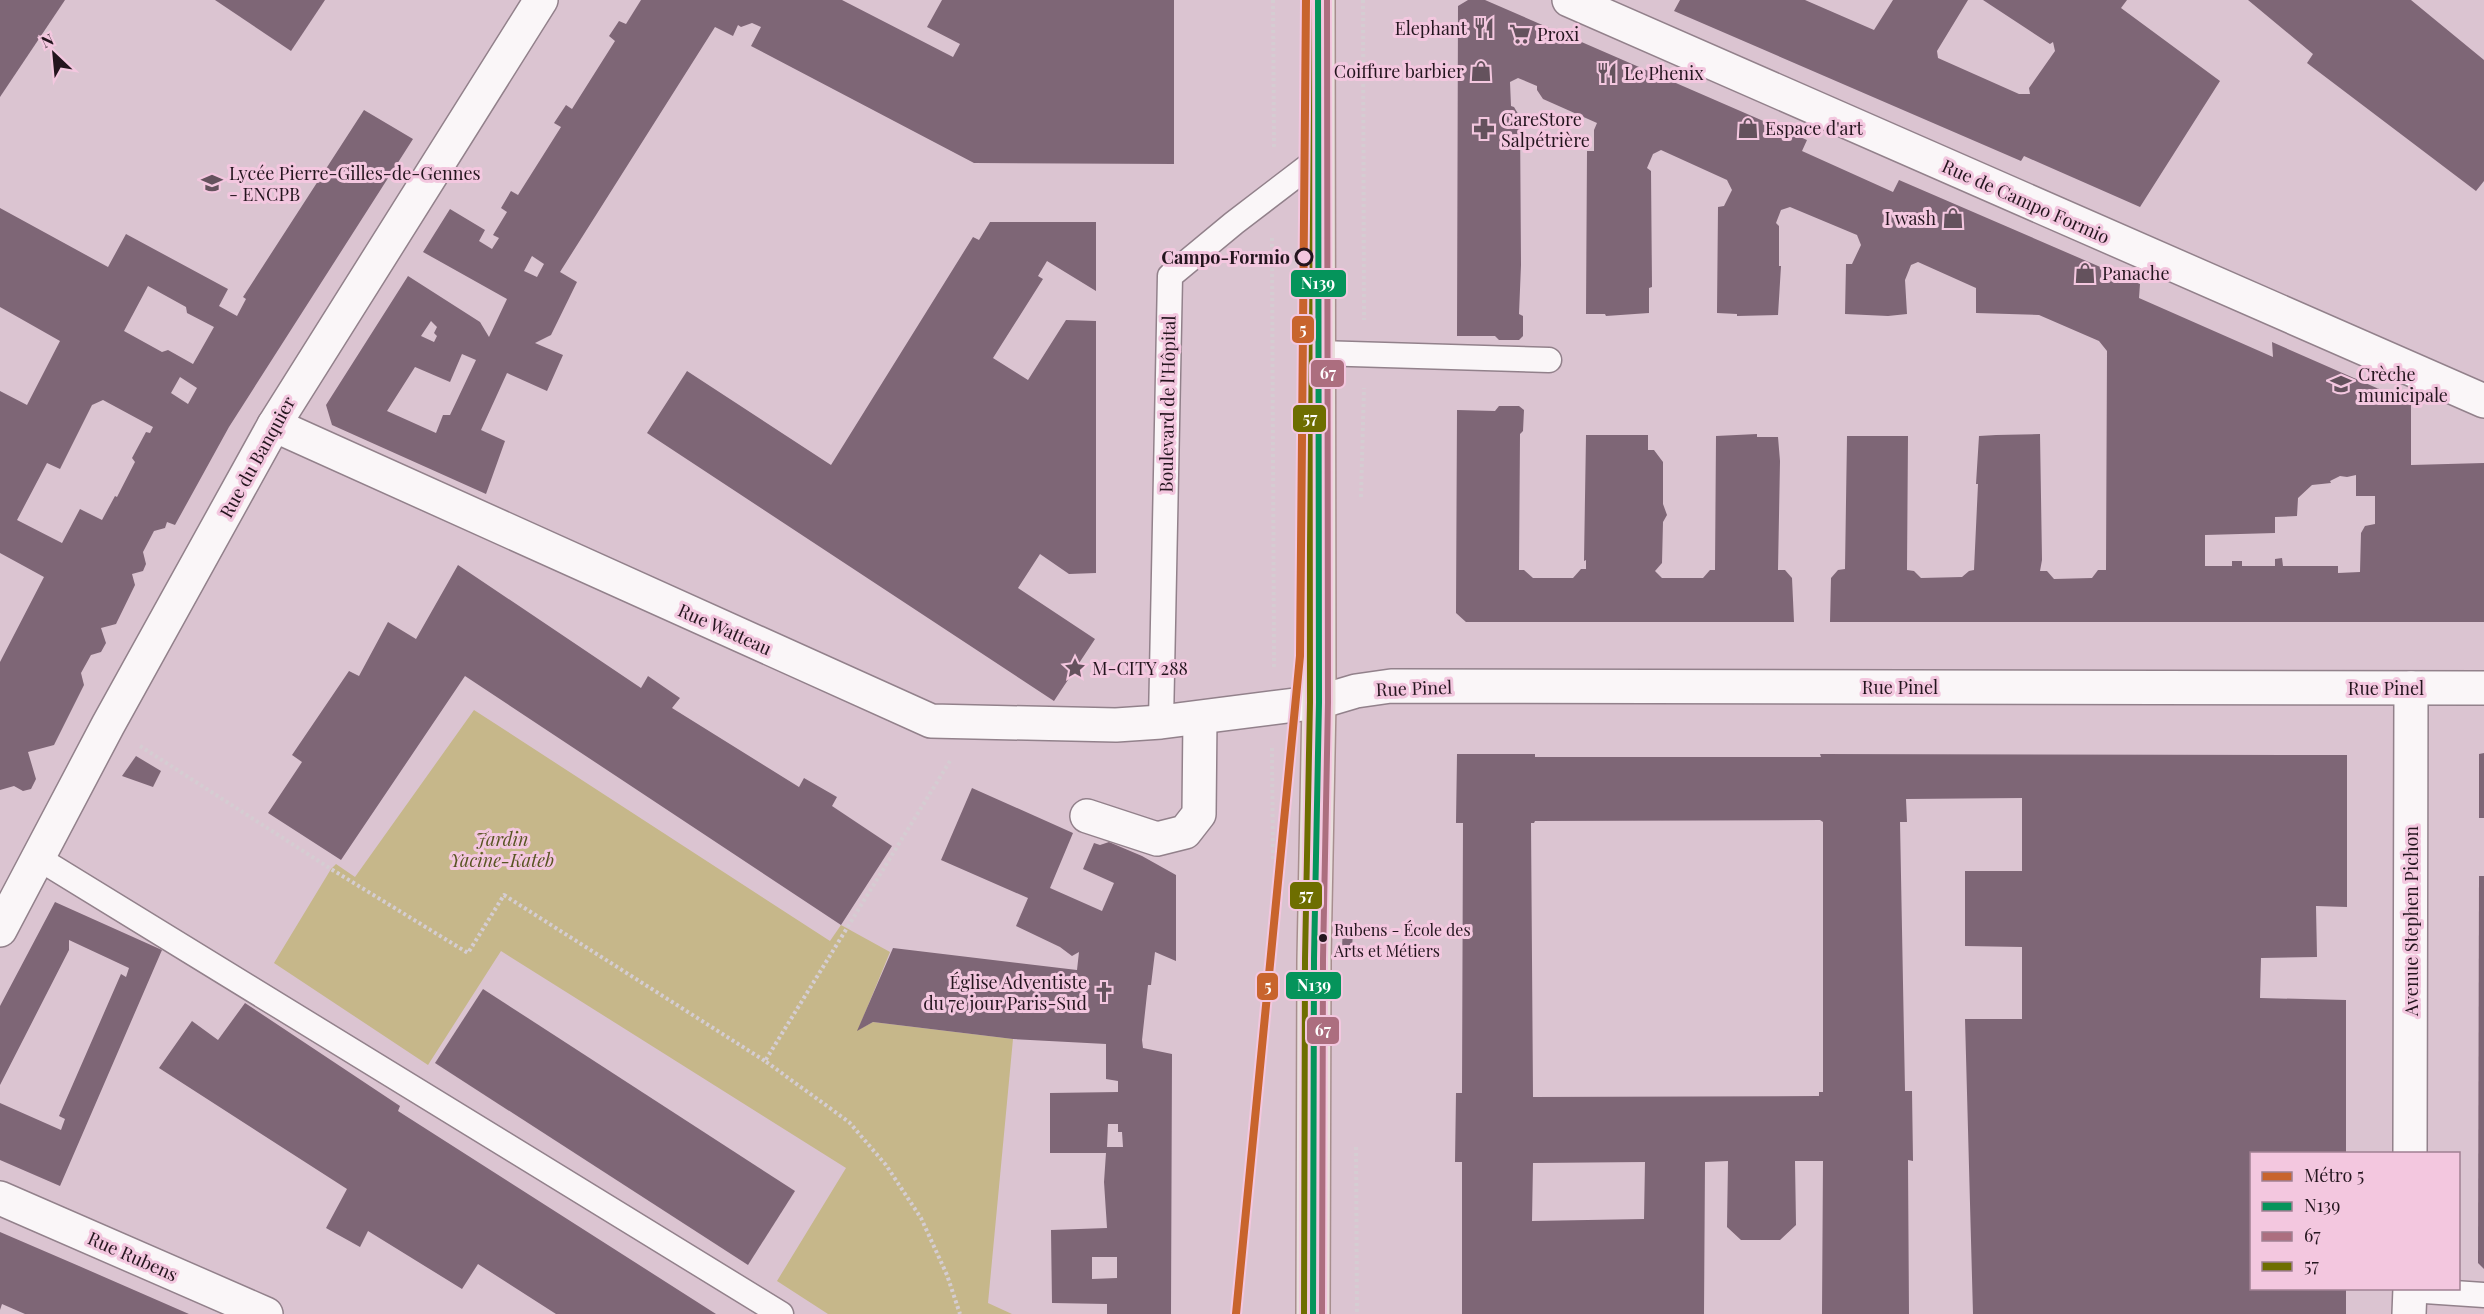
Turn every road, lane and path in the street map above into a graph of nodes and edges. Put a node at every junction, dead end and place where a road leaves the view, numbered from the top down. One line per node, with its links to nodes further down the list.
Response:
1 (541, 0): 11 (street, Rue du Banquier)
2 (1273, 0): 5 (path)
3 (1318, 0): 6 (main road)
4 (1569, 0): 10 (street, Rue de Campo Formio)
5 (1274, 158)
6 (1319, 158): 8 (main road); 17 (lane, Boulevard de l'Hôpital)
7 (1272, 243): 12 (path)
8 (1318, 353): 9 (lane); 15 (main road)
9 (1549, 360)
10 (2484, 401)
11 (274, 425): 18 (street, Rue Watteau); 21 (street, Rue du Banquier)
12 (1274, 672)
13 (2411, 688): 14 (street, Rue Pinel); 15 (street, Rue Pinel); 24 (street, Avenue Stephen Pichon)
14 (2484, 688)
15 (1319, 702): 16 (street, Rue Watteau); 31 (main road)
16 (1200, 718): 17 (street, Rue Watteau); 20 (street)
17 (1161, 722): 18 (street, Rue Watteau)
18 (969, 723): 23 (path)
19 (139, 745): 23 (path)
20 (1087, 816)
21 (38, 858): 22 (street, Rue du Banquier); 29 (lane)
22 (0, 930)
23 (765, 1061): 30 (path)
24 (2410, 1152)
25 (0, 1198): 28 (street, Rue Rubens)
26 (2484, 1295): 27 (lane)
27 (2410, 1297)
28 (266, 1314)
29 (781, 1314)
30 (960, 1314)
31 (1313, 1314)

